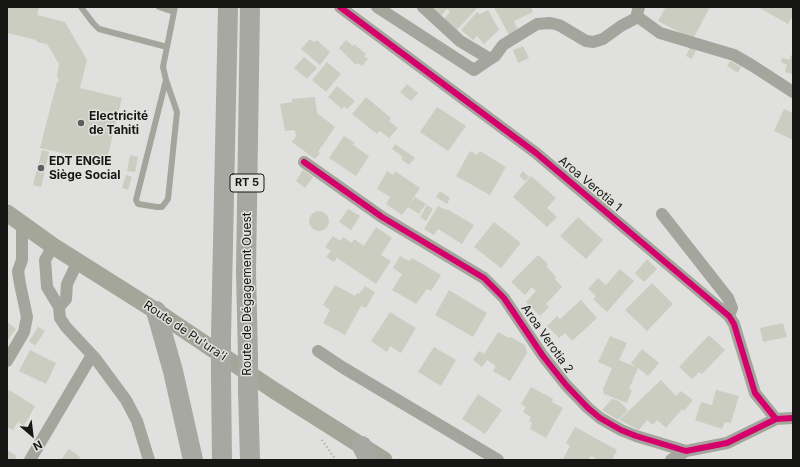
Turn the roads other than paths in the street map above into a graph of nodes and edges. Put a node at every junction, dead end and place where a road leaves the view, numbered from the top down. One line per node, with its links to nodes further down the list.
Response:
1 (81, 7): 10 (lane)
2 (158, 7): 8 (lane)
3 (228, 7): 33 (highway, Route de Dégagement Ouest / RT 5, bridge)
4 (250, 7): 34 (highway, Route de Dégagement Ouest / RT 5, bridge)
5 (340, 7): 22 (street, Aroa Verotia 1)
6 (378, 7): 11 (street)
7 (423, 7): 11 (street)
8 (174, 9): 10 (lane)
9 (639, 12): 11 (street); 13 (street)
10 (167, 47): 12 (lane)
11 (490, 59)
12 (166, 80): 12 (lane)
13 (793, 92)
14 (304, 162): 28 (street, Aroa Verotia 2)
15 (7, 213): 17 (main road, Route de Pu'ura'i)
16 (662, 214): 22 (street, Aroa Verotia 1)
17 (22, 224): 18 (main road, Route de Pu'ura'i); 25 (street)
18 (53, 246): 19 (main road, Route de Pu'ura'i); 20 (street)
19 (78, 261): 20 (street); 21 (main road, Route de Pu'ura'i)
20 (59, 307): 24 (street)
21 (156, 311): 29 (main road, Route de Pu'ura'i); 32 (highway)
22 (729, 316): 27 (street, Aroa Verotia 1)
23 (318, 351): 36 (street)
24 (92, 355): 30 (street); 31 (street)
25 (7, 361)
26 (793, 418): 27 (street)
27 (776, 419): 28 (street)
28 (686, 452): 37 (street)
29 (365, 453): 35 (main road, Route de Pu'ura'i)
30 (30, 460)
31 (149, 460)
32 (193, 460)
33 (222, 460)
34 (250, 460)
35 (384, 460)
36 (498, 460)
37 (671, 460)

